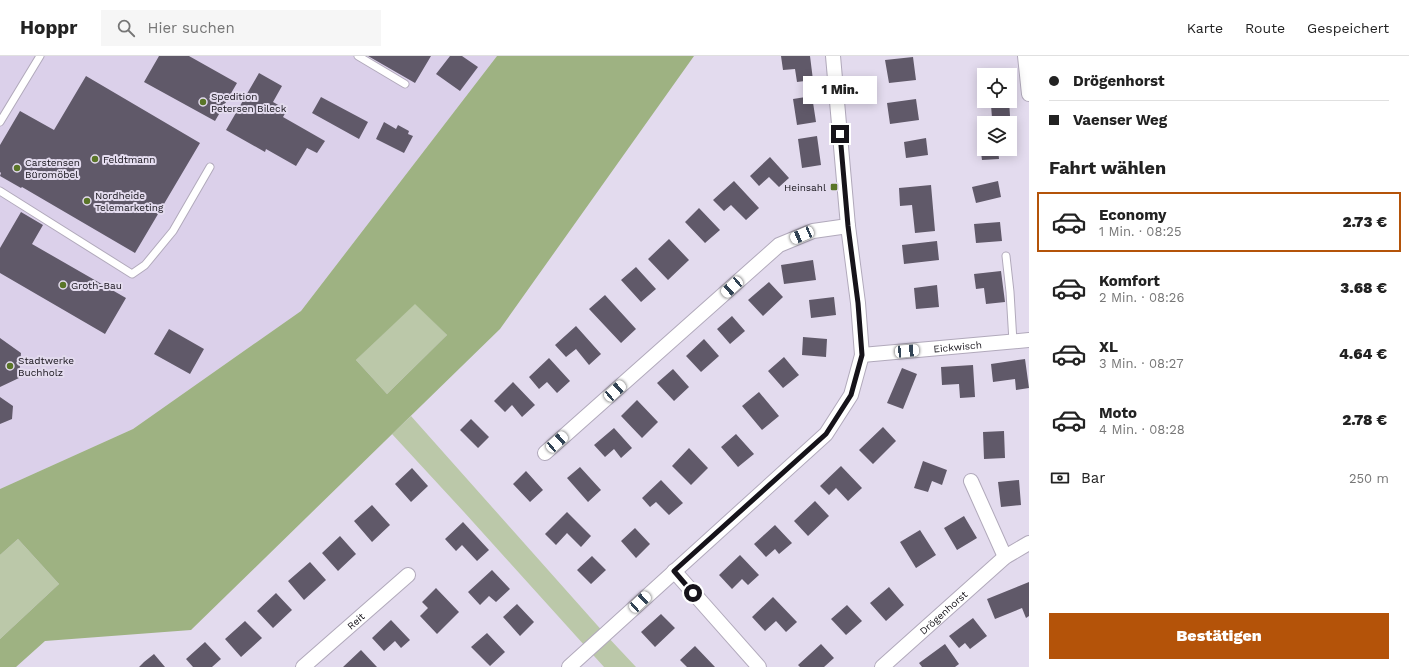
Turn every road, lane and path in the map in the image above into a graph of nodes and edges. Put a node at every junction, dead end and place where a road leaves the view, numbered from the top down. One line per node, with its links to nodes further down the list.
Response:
1 (40, 56): 7 (lane)
2 (358, 56): 5 (lane)
3 (833, 56): 10 (street)
4 (1025, 56): 6 (street)
5 (405, 84)
6 (1029, 94)
7 (0, 122)
8 (210, 167): 9 (lane)
9 (0, 191)
10 (848, 226): 14 (street); 15 (street)
11 (1006, 256): 13 (lane)
12 (1029, 340): 13 (street, Eickwisch)
13 (1013, 342): 14 (street, Eickwisch)
14 (862, 355): 19 (street)
15 (545, 453)
16 (971, 481): 18 (street)
17 (1029, 543): 18 (street, Drögenhorst)
18 (1005, 557): 24 (street, Drögenhorst)
19 (674, 571): 22 (street); 23 (street)
20 (408, 575): 21 (street, Reit)
21 (303, 667)
22 (569, 667)
23 (759, 667)
24 (882, 667)

